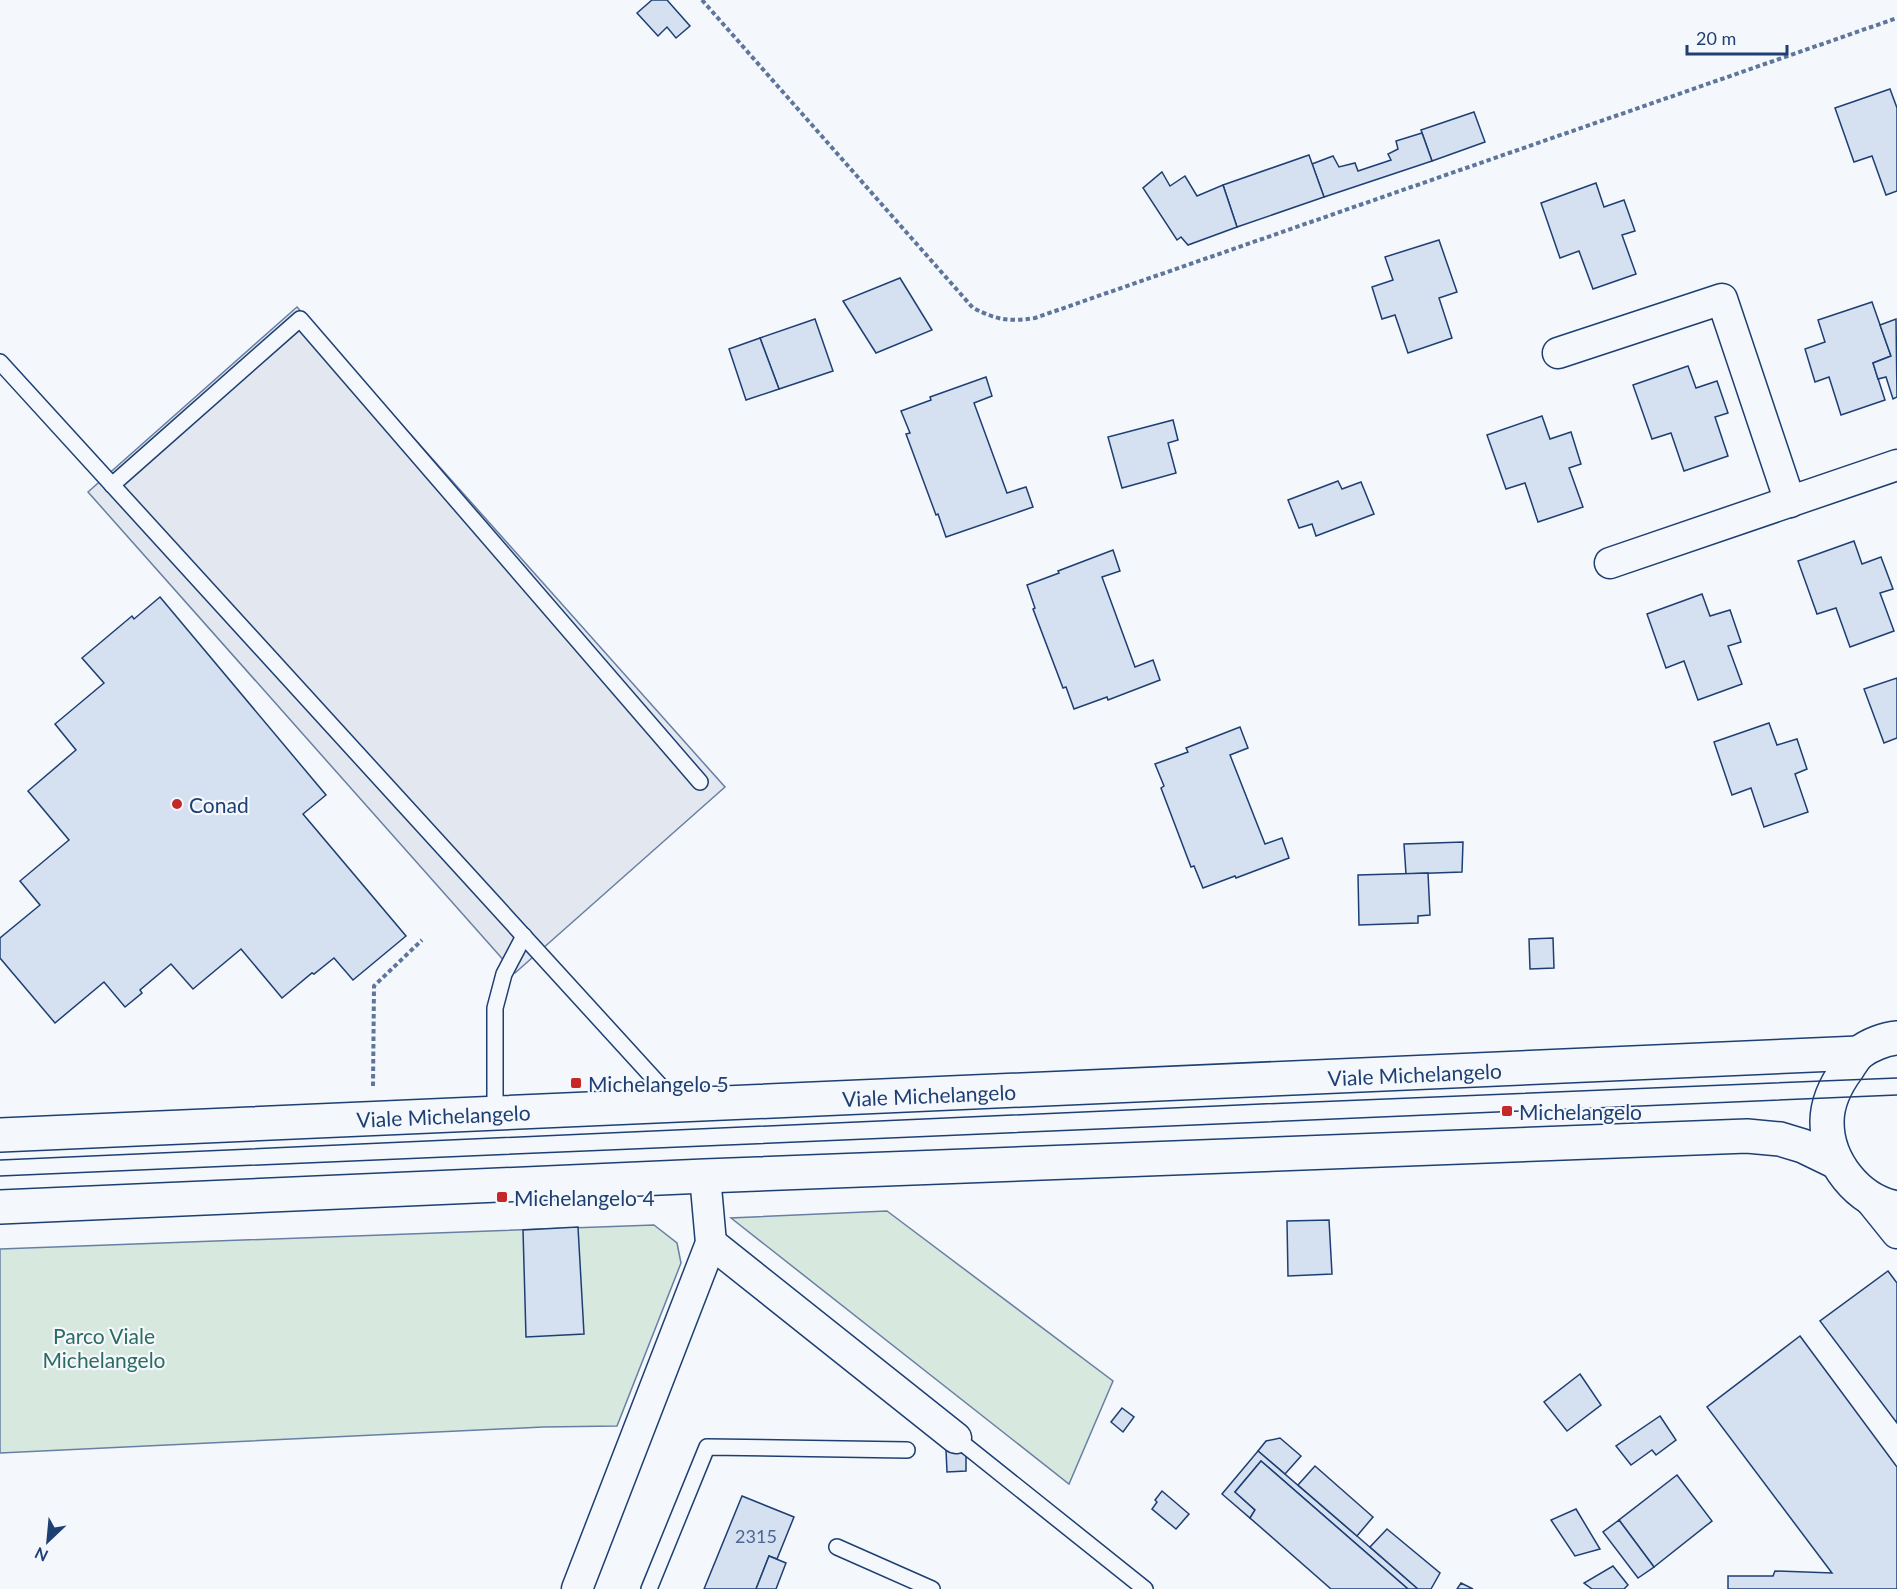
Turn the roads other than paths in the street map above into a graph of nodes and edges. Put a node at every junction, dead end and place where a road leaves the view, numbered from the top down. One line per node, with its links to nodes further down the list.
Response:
1 (1558, 353): 5 (street)
2 (0, 362): 4 (lane)
3 (1897, 465): 5 (street)
4 (112, 484): 7 (lane); 8 (lane)
5 (1790, 502): 6 (street)
6 (1610, 563)
7 (700, 782)
8 (524, 936): 11 (lane); 12 (lane)
9 (1897, 1038): 10 (street)
10 (1859, 1053): 11 (street, Viale Michelangelo); 14 (street)
11 (677, 1104): 12 (street, Viale Michelangelo)
12 (495, 1112): 13 (street, Viale Michelangelo)
13 (0, 1135)
14 (1836, 1162): 15 (street); 16 (street)
15 (705, 1176): 17 (street); 19 (street)
16 (1882, 1202): 18 (street)
17 (0, 1207)
18 (1897, 1233)
19 (711, 1243): 20 (street); 23 (street)
20 (956, 1438): 26 (lane)
21 (907, 1450): 24 (lane)
22 (837, 1547): 25 (lane)
23 (577, 1589)
24 (649, 1589)
25 (932, 1589)
26 (1145, 1589)

